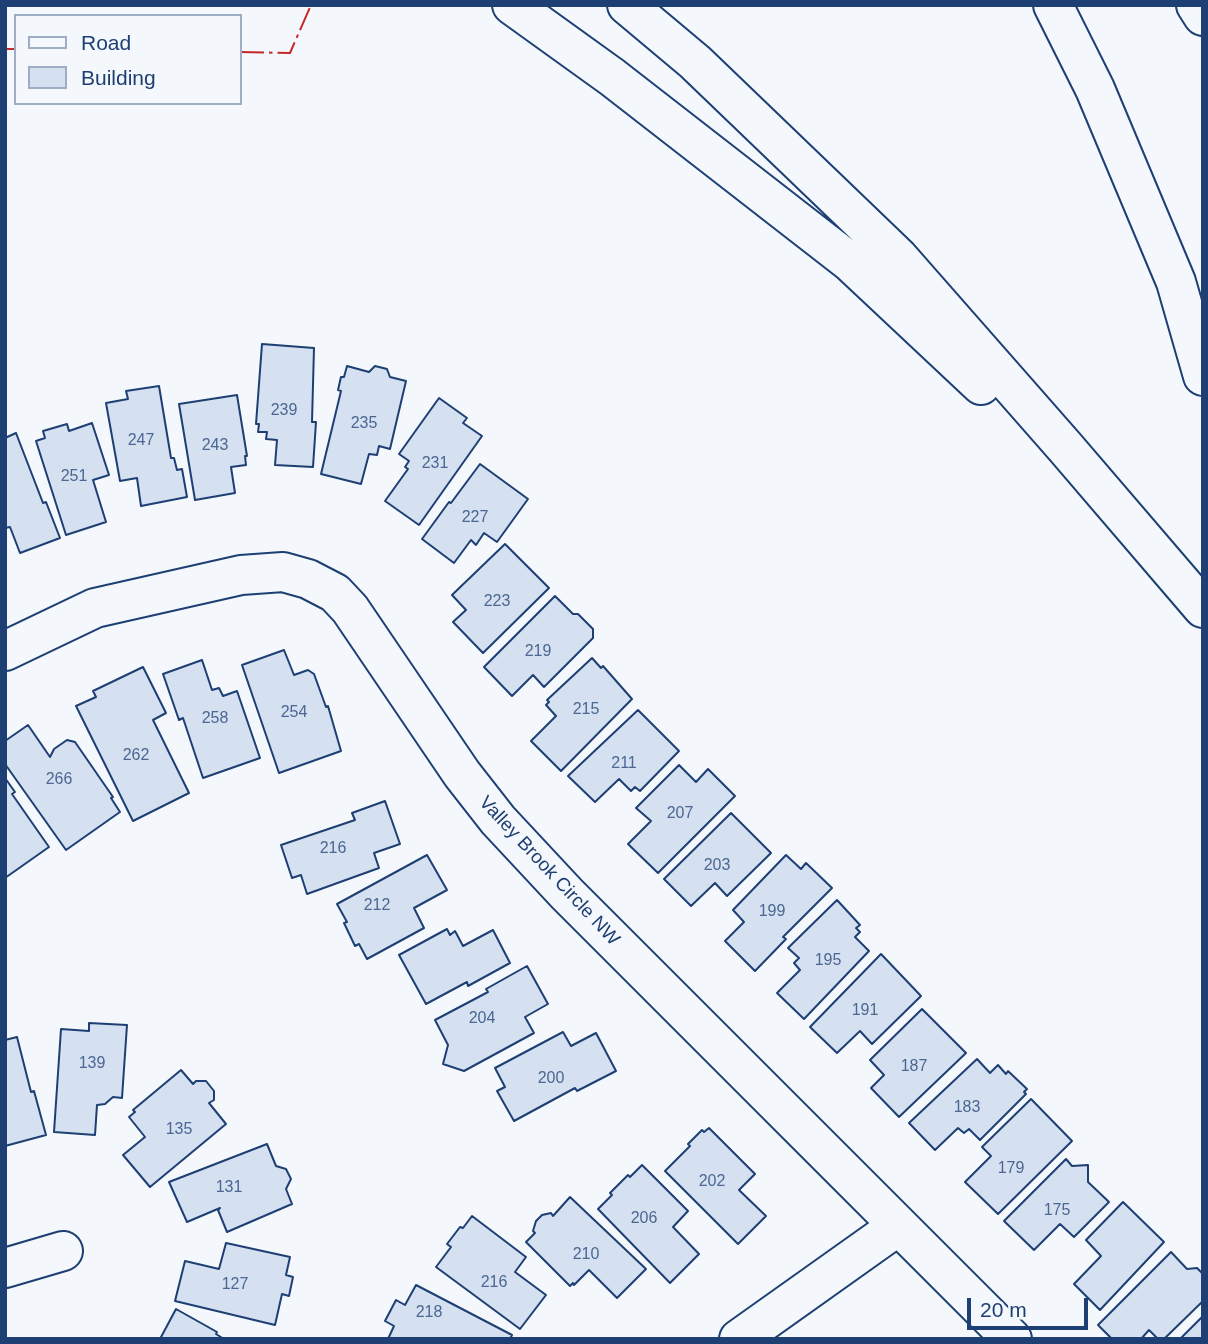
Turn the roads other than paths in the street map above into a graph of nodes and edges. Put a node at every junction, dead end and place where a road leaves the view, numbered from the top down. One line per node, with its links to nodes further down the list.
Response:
1 (512, 5): 7 (main road)
2 (627, 5): 7 (main road)
3 (1053, 5): 6 (main road)
4 (1196, 5): 5 (main road)
5 (1203, 16)
6 (1203, 376)
7 (1139, 532): 8 (main road)
8 (1203, 608)
9 (5, 651): 10 (main road, Valley Brook Circle NW)
10 (898, 1226): 13 (main road); 14 (main road, Valley Brook Circle NW)
11 (63, 1251): 12 (main road)
12 (5, 1268)
13 (739, 1339)
14 (1012, 1339)

